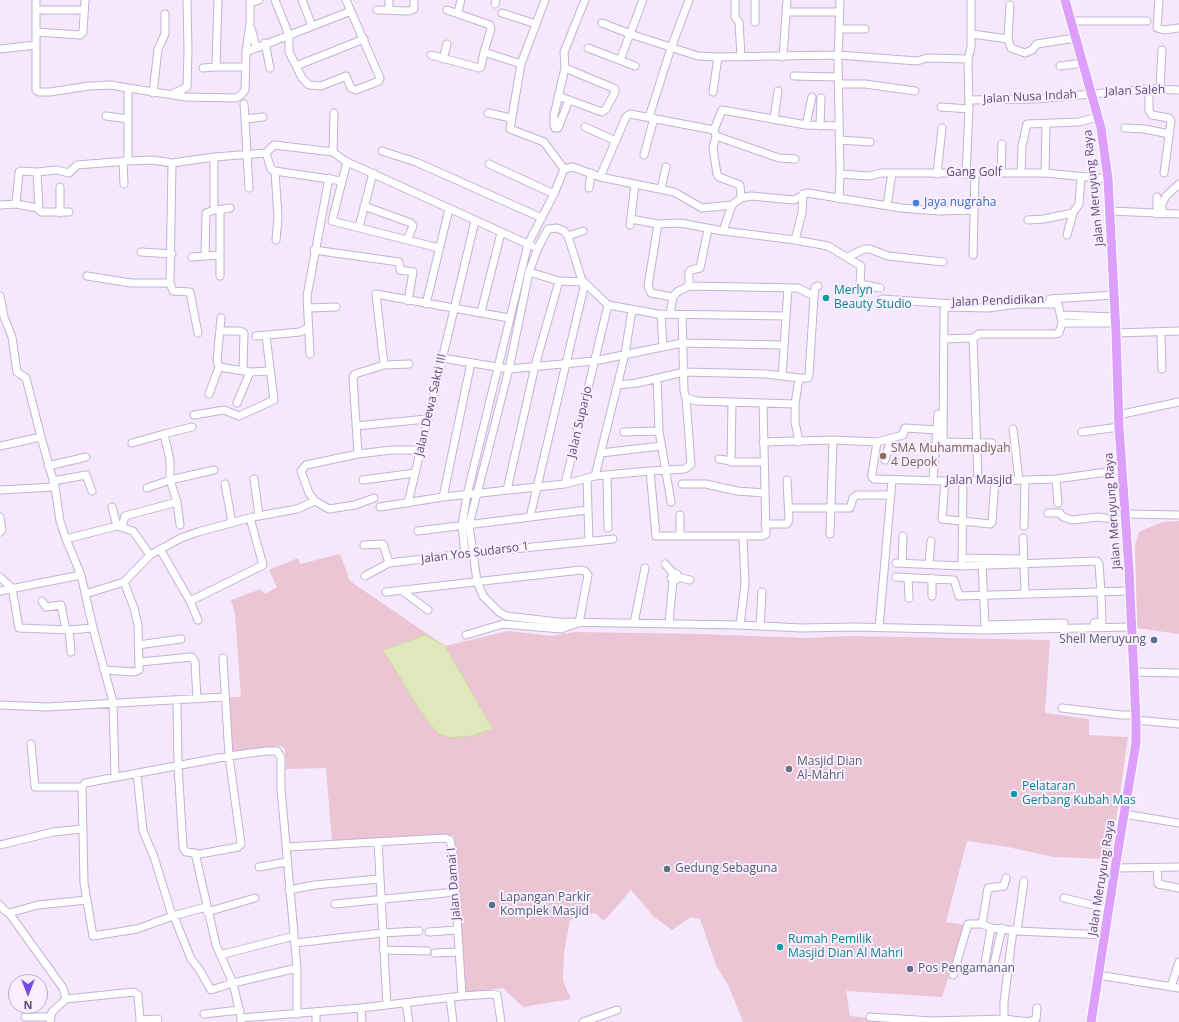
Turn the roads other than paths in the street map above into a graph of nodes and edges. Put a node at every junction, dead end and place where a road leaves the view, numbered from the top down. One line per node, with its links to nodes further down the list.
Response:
1 (36, 0): 25 (street)
2 (85, 0): 26 (street)
3 (187, 0): 92 (street)
4 (218, 0): 76 (street)
5 (259, 0): 23 (street)
6 (275, 0): 49 (street)
7 (302, 0): 42 (street)
8 (346, 0): 30 (street)
9 (389, 0): 28 (street)
10 (414, 0): 28 (street)
11 (461, 0): 31 (street)
12 (545, 0): 41 (street)
13 (585, 0): 80 (street)
14 (644, 0): 47 (street)
15 (689, 0): 58 (street)
16 (734, 0): 67 (street)
17 (755, 0): 37 (street)
18 (787, 0): 32 (street)
19 (840, 0): 33 (street)
20 (971, 0): 48 (street)
21 (1065, 0): 38 (main road, Jalan Meruyung Raya)
22 (1159, 0): 43 (street)
23 (250, 1): 40 (street)
24 (1010, 5): 52 (street)
25 (36, 10): 26 (street); 46 (street)
26 (84, 10): 46 (street)
27 (377, 10): 28 (street)
28 (389, 10)
29 (447, 10): 31 (street)
30 (351, 11): 42 (street); 51 (street)
31 (458, 12): 62 (street)
32 (786, 12): 33 (street); 65 (street)
33 (840, 12): 44 (street)
34 (502, 13): 41 (street)
35 (164, 14): 90 (street)
36 (1146, 21): 38 (street)
37 (754, 22)
38 (1071, 22): 50 (main road, Jalan Meruyung Raya)
39 (602, 23): 47 (street)
40 (250, 24): 56 (street); 61 (street)
41 (536, 24): 72 (street)
42 (312, 26): 49 (street)
43 (1179, 28)
44 (838, 29): 45 (street); 64 (street)
45 (865, 29)
46 (36, 32): 55 (street)
47 (630, 34): 58 (street); 70 (street)
48 (972, 34): 52 (street); 69 (street)
49 (289, 35): 53 (street); 73 (street)
50 (1075, 38): 52 (street); 71 (main road, Jalan Meruyung Raya)
51 (364, 39): 73 (street); 73 (street)
52 (1008, 39)
53 (265, 43): 56 (street); 79 (street)
54 (447, 44): 68 (street)
55 (36, 45): 59 (street); 83 (street)
56 (256, 47): 61 (street)
57 (588, 48): 70 (street)
58 (671, 48): 66 (street); 107 (street)
59 (0, 49)
60 (1162, 50): 85 (street)
61 (246, 52): 77 (street)
62 (484, 52): 68 (street); 72 (street)
63 (431, 55): 68 (street)
64 (838, 55): 65 (street); 69 (street); 82 (street)
65 (783, 56): 67 (street)
66 (718, 57): 67 (street); 89 (street)
67 (741, 57)
68 (443, 59)
69 (968, 59): 97 (street)
70 (620, 60): 74 (street)
71 (1083, 63): 75 (street); 91 (main road, Jalan Meruyung Raya)
72 (521, 64): 106 (street)
73 (296, 66)
74 (635, 66)
75 (1060, 66)
76 (216, 67): 77 (street); 78 (street)
77 (246, 67): 92 (street)
78 (203, 68)
79 (270, 68)
80 (565, 68): 93 (street); 96 (street)
81 (794, 76): 82 (street)
82 (838, 80): 88 (street); 114 (street)
83 (128, 88): 90 (street); 108 (street)
84 (1149, 89): 85 (street, Jalan Saleh); 91 (street, Jalan Saleh); 119 (street)
85 (1160, 89): 86 (street, Jalan Saleh)
86 (1179, 90)
87 (778, 91): 110 (street)
88 (914, 91)
89 (713, 92)
90 (153, 93): 92 (street)
91 (1091, 93): 97 (street, Jalan Nusa Indah); 105 (main road, Jalan Meruyung Raya)
92 (170, 95)
93 (558, 96): 96 (street); 96 (street)
94 (812, 97): 111 (street)
95 (821, 98): 113 (street)
96 (569, 100)
97 (969, 100): 100 (street)
98 (244, 104): 109 (street)
99 (941, 107): 100 (street)
100 (969, 109): 147 (street)
101 (334, 113): 125 (street)
102 (488, 113): 106 (street)
103 (106, 116): 108 (street)
104 (263, 117): 109 (street)
105 (1098, 117): 112 (street); 153 (main road, Jalan Meruyung Raya)
106 (511, 118): 136 (street)
107 (652, 118): 118 (street); 121 (street); 128 (street)
108 (128, 119): 131 (street)
109 (245, 119): 126 (street)
110 (774, 119): 111 (street); 118 (street)
111 (806, 124): 113 (street)
112 (1046, 124): 143 (street); 144 (street)
113 (820, 126): 114 (street)
114 (838, 126): 120 (street)
115 (585, 127): 121 (street)
116 (942, 128): 146 (street)
117 (1125, 128): 119 (street)
118 (715, 133): 130 (street); 165 (street)
119 (1170, 134): 149 (street)
120 (839, 140): 122 (street); 145 (street)
121 (616, 141): 150 (street)
122 (870, 142)
123 (1002, 144): 142 (street)
124 (382, 151): 183 (street)
125 (333, 152): 127 (street); 132 (street)
126 (249, 153): 127 (street); 129 (street); 159 (street)
127 (266, 153): 137 (street)
128 (644, 155)
129 (214, 157): 133 (street); 175 (street)
130 (795, 159)
131 (125, 161): 133 (street); 138 (street); 155 (street)
132 (347, 162): 139 (street); 154 (street)
133 (172, 163): 202 (street)
134 (489, 164): 162 (street)
135 (666, 167): 161 (street)
136 (564, 170): 140 (street); 162 (street)
137 (275, 171): 152 (street); 194 (street)
138 (37, 172): 167 (street); 172 (street)
139 (373, 173): 171 (street); 174 (street)
140 (591, 173): 150 (street); 160 (street)
141 (892, 173): 145 (street, Gang Golf); 146 (street, Gang Golf); 170 (street)
142 (1001, 173): 143 (street, Gang Golf); 148 (street, Gang Golf)
143 (1020, 173): 144 (street, Gang Golf)
144 (1045, 173): 151 (street, Gang Golf)
145 (840, 174): 166 (street)
146 (937, 174): 147 (street, Gang Golf)
147 (966, 174): 148 (street, Gang Golf)
148 (975, 174): 176 (street)
149 (1164, 174)
150 (600, 176): 157 (street)
151 (1081, 177): 153 (street, Gang Golf); 180 (street)
152 (329, 178): 154 (street); 200 (street)
153 (1108, 179): 177 (main road, Jalan Meruyung Raya)
154 (342, 181): 187 (street)
155 (124, 184)
156 (1179, 184): 181 (street)
157 (635, 185): 161 (street); 186 (street)
158 (60, 188): 179 (street)
159 (249, 188)
160 (589, 188)
161 (661, 189): 169 (street)
162 (554, 194): 183 (street)
163 (802, 194): 165 (street); 166 (street); 196 (street)
164 (1157, 197): 181 (street)
165 (741, 198): 169 (street)
166 (839, 199): 170 (street)
167 (16, 204): 168 (street); 172 (street)
168 (0, 205)
169 (732, 205): 190 (street)
170 (887, 205): 176 (street)
171 (364, 206): 187 (street); 195 (street)
172 (38, 208): 179 (street)
173 (230, 208): 175 (street)
174 (449, 209): 185 (street); 198 (street)
175 (217, 210): 203 (street); 205 (street)
176 (974, 210): 204 (street)
177 (1110, 211): 181 (street); 219 (main road, Jalan Meruyung Raya)
178 (69, 212): 179 (street)
179 (60, 213)
180 (1073, 213): 184 (street); 192 (street)
181 (1159, 214): 182 (street)
182 (1179, 214)
183 (542, 218): 197 (street)
184 (1028, 220)
185 (475, 221): 191 (street); 229 (street, Jalan Dewa Sakti III)
186 (658, 224): 188 (street); 222 (street)
187 (359, 227): 195 (street)
188 (708, 229): 190 (street); 215 (street)
189 (583, 231): 193 (street)
190 (724, 231): 196 (street)
191 (501, 233): 197 (street); 231 (street)
192 (1067, 235)
193 (568, 236): 199 (street); 213 (street)
194 (276, 240)
195 (407, 240): 198 (street)
196 (795, 240): 207 (street)
197 (528, 244): 199 (street); 237 (street)
198 (439, 248): 225 (street)
199 (538, 248): 209 (street)
200 (314, 250): 224 (street); 228 (street)
201 (141, 252): 202 (street)
202 (172, 254): 214 (street)
203 (220, 255): 205 (street); 211 (street)
204 (973, 255)
205 (205, 256): 206 (street)
206 (192, 257)
207 (848, 257): 208 (street); 218 (street)
208 (943, 262)
209 (529, 272): 212 (street); 264 (street)
210 (87, 276): 214 (street)
211 (220, 276)
212 (558, 281): 213 (street); 261 (street)
213 (584, 282): 226 (street); 258 (street)
214 (170, 283): 243 (street)
215 (688, 286): 217 (street); 222 (street)
216 (818, 286): 221 (street)
217 (788, 288): 221 (street); 235 (street)
218 (880, 288)
219 (1114, 295): 223 (street, Jalan Pendidikan); 239 (main road, Jalan Meruyung Raya)
220 (0, 296): 293 (street)
221 (814, 296): 270 (street)
222 (673, 297): 233 (street)
223 (882, 299)
224 (408, 301): 225 (street); 260 (street)
225 (426, 304): 229 (street)
226 (608, 304): 230 (street); 256 (street, Jalan Suparjo)
227 (336, 307): 228 (street)
228 (309, 308): 240 (street)
229 (455, 309): 231 (street); 255 (street, Jalan Dewa Sakti III)
230 (632, 310): 232 (street); 254 (street)
231 (481, 312): 237 (street)
232 (661, 314): 233 (street); 252 (street)
233 (670, 314): 234 (street)
234 (682, 315): 235 (street); 250 (street)
235 (786, 316): 251 (street)
236 (221, 318): 241 (street)
237 (509, 318): 263 (street)
238 (1061, 319): 239 (street); 248 (street); 249 (street)
239 (1116, 327): 242 (street); 247 (street); 282 (main road, Jalan Meruyung Raya)
240 (308, 328): 246 (street); 253 (street)
241 (220, 331): 262 (street); 266 (street)
242 (1179, 331)
243 (198, 333)
244 (1179, 335): 247 (street)
245 (256, 336): 246 (street)
246 (266, 336): 267 (street)
247 (1161, 336): 265 (street)
248 (973, 338): 249 (street); 300 (street)
249 (944, 339): 300 (street)
250 (682, 343): 251 (street); 252 (street); 268 (street)
251 (783, 345): 269 (street)
252 (663, 347): 254 (street)
253 (310, 354)
254 (625, 354): 256 (street); 272 (street)
255 (442, 358): 257 (street); 283 (street, Jalan Dewa Sakti III)
256 (594, 360): 258 (street); 335 (street, Jalan Suparjo)
257 (471, 363): 263 (street); 346 (street)
258 (566, 363): 261 (street); 337 (street)
259 (409, 364): 260 (street)
260 (384, 365): 284 (street)
261 (536, 366): 264 (street); 340 (street)
262 (219, 368): 266 (street); 273 (street)
263 (497, 368): 264 (street); 344 (street)
264 (509, 369): 343 (street)
265 (1162, 369)
266 (246, 371): 267 (street); 277 (street)
267 (270, 371): 281 (street)
268 (684, 372): 269 (street); 271 (street); 274 (street)
269 (782, 376): 270 (street)
270 (800, 378): 279 (street)
271 (657, 379): 272 (street); 289 (street)
272 (618, 385): 305 (street)
273 (209, 394)
274 (686, 398): 275 (street); 313 (street)
275 (732, 402): 278 (street); 310 (street)
276 (1179, 402): 282 (street)
277 (237, 403)
278 (763, 403): 279 (street); 296 (street)
279 (795, 404): 297 (street)
280 (938, 414): 288 (street)
281 (194, 415)
282 (1118, 415): 286 (main road, Jalan Meruyung Raya)
283 (427, 419): 284 (street); 304 (street, Jalan Dewa Sakti III)
284 (356, 426): 306 (street)
285 (192, 427): 292 (street)
286 (1119, 427): 291 (street); 315 (main road, Jalan Meruyung Raya)
287 (1013, 429): 331 (street)
288 (938, 430): 294 (street); 327 (street)
289 (659, 431): 290 (street); 303 (street)
290 (624, 432)
291 (1082, 432)
292 (164, 434): 299 (street); 323 (street)
293 (41, 437): 302 (street); 312 (street)
294 (892, 439): 298 (street); 309 (street)
295 (833, 440): 297 (street); 298 (street); 356 (street)
296 (763, 442): 297 (street); 311 (street)
297 (799, 442)
298 (877, 442): 326 (street, Jalan Masjid)
299 (132, 443)
300 (975, 443): 301 (street); 329 (street)
301 (992, 443)
302 (0, 446)
303 (661, 446): 305 (street); 313 (street)
304 (420, 450): 306 (street); 317 (street, Jalan Dewa Sakti III)
305 (601, 453): 319 (street)
306 (358, 454): 348 (street)
307 (86, 457): 312 (street)
308 (719, 459): 310 (street)
309 (885, 460)
310 (731, 461): 311 (street)
311 (763, 462): 342 (street)
312 (48, 466): 333 (street)
313 (665, 469): 316 (street); 350 (street)
314 (214, 470): 323 (street)
315 (1122, 470): 322 (street, Jalan Masjid); 363 (main road, Jalan Meruyung Raya)
316 (650, 471): 318 (street); 376 (street)
317 (415, 473): 324 (street); 351 (street, Jalan Dewa Sakti III)
318 (607, 475): 319 (street); 372 (street)
319 (595, 476): 321 (street)
320 (254, 479): 364 (street)
321 (587, 479): 335 (street); 357 (street)
322 (1056, 479): 331 (street, Jalan Masjid); 352 (street)
323 (170, 480): 338 (street); 349 (street)
324 (363, 480)
325 (787, 480): 355 (street)
326 (892, 480): 327 (street, Jalan Masjid); 345 (street)
327 (933, 480): 332 (street, Jalan Masjid)
328 (963, 480): 329 (street, Jalan Masjid); 332 (street, Jalan Masjid); 365 (street)
329 (978, 480): 330 (street, Jalan Masjid)
330 (994, 480): 331 (street, Jalan Masjid); 365 (street)
331 (1022, 480): 370 (street)
332 (945, 481): 365 (street)
333 (54, 484): 339 (street); 341 (street); 379 (street)
334 (225, 484): 366 (street)
335 (565, 484): 337 (street)
336 (682, 484): 342 (street)
337 (537, 487): 340 (street); 362 (street)
338 (147, 488)
339 (0, 490)
340 (507, 490): 343 (street)
341 (92, 491)
342 (764, 493): 367 (street)
343 (477, 494): 344 (street); 369 (street)
344 (467, 495): 346 (street); 369 (street)
345 (891, 495): 356 (street); 429 (street)
346 (443, 497): 351 (street)
347 (374, 498): 348 (street)
348 (315, 501): 364 (street)
349 (177, 502): 368 (street); 371 (street)
350 (671, 502)
351 (408, 503): 354 (street)
352 (1058, 503)
353 (112, 507): 371 (street)
354 (380, 507)
355 (789, 508): 356 (street); 367 (street)
356 (832, 508): 375 (street)
357 (587, 510): 362 (street); 382 (street)
358 (1048, 513): 363 (street)
359 (680, 515): 376 (street)
360 (1179, 515): 363 (street)
361 (0, 517): 374 (street)
362 (530, 517): 369 (street)
363 (1126, 517): 409 (main road, Jalan Meruyung Raya)
364 (253, 518): 366 (street); 419 (street)
365 (962, 522): 390 (street)
366 (232, 523): 385 (street)
367 (765, 524): 377 (street)
368 (180, 525)
369 (465, 525): 373 (street); 386 (street); 387 (street)
370 (1024, 526)
371 (120, 527): 379 (street); 388 (street)
372 (608, 528)
373 (418, 531)
374 (0, 532)
375 (830, 534)
376 (680, 536): 377 (street)
377 (743, 536): 425 (street)
378 (903, 536): 393 (street)
379 (66, 538): 396 (street)
380 (1023, 538): 389 (street)
381 (612, 539): 382 (street, Jalan Yos Sudarso 1)
382 (589, 541): 386 (street, Jalan Yos Sudarso 1)
383 (931, 541): 393 (street)
384 (364, 545): 391 (street)
385 (160, 549): 388 (street); 419 (street)
386 (473, 552): 387 (street, Jalan Yos Sudarso 1); 404 (street)
387 (465, 554): 391 (street, Jalan Yos Sudarso 1)
388 (150, 555): 405 (street)
389 (1022, 561): 390 (street); 394 (street); 412 (street); 414 (street)
390 (962, 562): 393 (street); 394 (street)
391 (389, 563): 397 (street, Jalan Yos Sudarso 1)
392 (665, 564): 399 (street)
393 (929, 564)
394 (982, 565): 415 (street)
395 (645, 568): 424 (street)
396 (81, 575): 406 (street); 413 (street)
397 (365, 576)
398 (0, 577): 406 (street)
399 (675, 577): 403 (street); 423 (street)
400 (896, 577): 401 (street)
401 (908, 578): 402 (street); 417 (street)
402 (932, 578): 415 (street); 416 (street)
403 (690, 580)
404 (477, 581): 407 (street); 422 (street); 422 (street)
405 (124, 582): 413 (street); 433 (street)
406 (12, 588): 408 (street); 430 (street)
407 (401, 590): 410 (street); 420 (street)
408 (0, 591)
409 (1130, 591): 412 (street); 427 (main road, Jalan Meruyung Raya)
410 (386, 592)
411 (762, 592): 426 (street)
412 (1102, 592): 414 (street); 415 (street)
413 (86, 594): 428 (street)
414 (1025, 594): 415 (street)
415 (984, 595)
416 (932, 596)
417 (909, 598)
418 (42, 601): 430 (street)
419 (190, 601): 421 (street)
420 (428, 610)
421 (198, 620)
422 (579, 623): 424 (street); 431 (street)
423 (669, 623): 424 (street); 425 (street)
424 (634, 624)
425 (740, 625): 426 (street)
426 (760, 626): 429 (street)
427 (1132, 627): 429 (street); 438 (main road, Jalan Meruyung Raya)
428 (93, 628): 430 (street); 437 (street)
429 (879, 628)
430 (68, 630): 434 (street)
431 (466, 635)
432 (181, 639): 433 (street)
433 (138, 645): 436 (street)
434 (70, 652)
435 (223, 658): 440 (street)
436 (140, 662): 437 (street); 441 (street)
437 (104, 670): 443 (street)
438 (1133, 672): 439 (street); 446 (main road, Jalan Meruyung Raya)
439 (1179, 673)
440 (225, 697): 441 (street); 449 (street)
441 (197, 699): 442 (street)
442 (177, 700): 443 (street); 450 (street)
443 (113, 702): 444 (street); 452 (street)
444 (0, 705)
445 (1062, 708): 446 (street)
446 (1136, 718): 447 (street); 454 (main road, Jalan Meruyung Raya)
447 (1179, 724)
448 (31, 744): 453 (street)
449 (229, 756): 450 (street); 459 (street); 460 (street)
450 (178, 765): 451 (street); 460 (street)
451 (137, 773): 452 (street); 480 (street)
452 (115, 776): 453 (street)
453 (82, 787): 456 (street)
454 (1124, 814): 455 (street); 464 (main road, Jalan Meruyung Raya)
455 (1179, 823)
456 (82, 829): 458 (street); 475 (street)
457 (378, 842): 459 (street, Jalan Damai I); 467 (street); 471 (street, Jalan Damai I)
458 (0, 845)
459 (287, 847): 461 (street)
460 (195, 855): 477 (street)
461 (287, 862): 462 (street); 470 (street)
462 (259, 867)
463 (1179, 867): 465 (street)
464 (1115, 868): 465 (street); 478 (main road, Jalan Meruyung Raya)
465 (1157, 868): 469 (street)
466 (1006, 878): 481 (street)
467 (379, 880): 470 (street); 474 (street)
468 (1024, 881): 486 (street)
469 (1179, 888)
470 (289, 890): 490 (street)
471 (455, 892): 474 (street); 484 (street, Jalan Damai I)
472 (255, 898): 477 (street)
473 (1064, 898): 478 (street)
474 (380, 899): 476 (street); 488 (street)
475 (86, 900): 479 (street); 480 (street)
476 (335, 904)
477 (207, 909): 480 (street); 495 (street)
478 (1109, 909): 489 (main road, Jalan Meruyung Raya)
479 (3, 910): 507 (street)
480 (173, 916): 502 (street)
481 (982, 924): 482 (street); 500 (street)
482 (991, 928): 483 (street); 499 (street)
483 (1002, 928): 486 (street); 498 (street)
484 (457, 930): 487 (street); 493 (street, Jalan Damai I)
485 (419, 931): 488 (street)
486 (1015, 931): 489 (street); 521 (street)
487 (429, 932)
488 (382, 933): 490 (street); 491 (street)
489 (1105, 935): 501 (main road, Jalan Meruyung Raya)
490 (294, 940): 495 (street); 497 (street)
491 (383, 950): 492 (street); 509 (street)
492 (427, 951)
493 (459, 952): 494 (street); 505 (street, Jalan Damai I)
494 (435, 953)
495 (220, 955): 502 (street)
496 (1179, 962): 503 (street)
497 (297, 968): 502 (street); 516 (street)
498 (993, 968)
499 (984, 969)
500 (953, 975)
501 (1098, 975): 503 (street); 531 (main road, Jalan Meruyung Raya)
502 (233, 983): 512 (street)
503 (1171, 987): 504 (street)
504 (1179, 988)
505 (462, 996): 506 (street); 529 (street)
506 (450, 998): 508 (street); 528 (street)
507 (66, 999): 519 (street); 523 (street)
508 (406, 1003): 509 (street); 527 (street)
509 (386, 1005): 510 (street)
510 (361, 1008): 514 (street); 526 (street)
511 (1037, 1008): 530 (street)
512 (240, 1010): 515 (street); 522 (street)
513 (617, 1010): 524 (street)
514 (316, 1012): 516 (street); 525 (street)
515 (204, 1014)
516 (297, 1014): 522 (street)
517 (25, 1016): 519 (street)
518 (870, 1017): 521 (street)
519 (50, 1019)
520 (158, 1019): 523 (street)
521 (1004, 1019): 530 (street)
522 (241, 1020)
523 (140, 1021)
524 (587, 1021)
525 (316, 1022)
526 (362, 1022)
527 (409, 1022)
528 (453, 1022)
529 (501, 1022)
530 (1028, 1022)
531 (1091, 1022)

